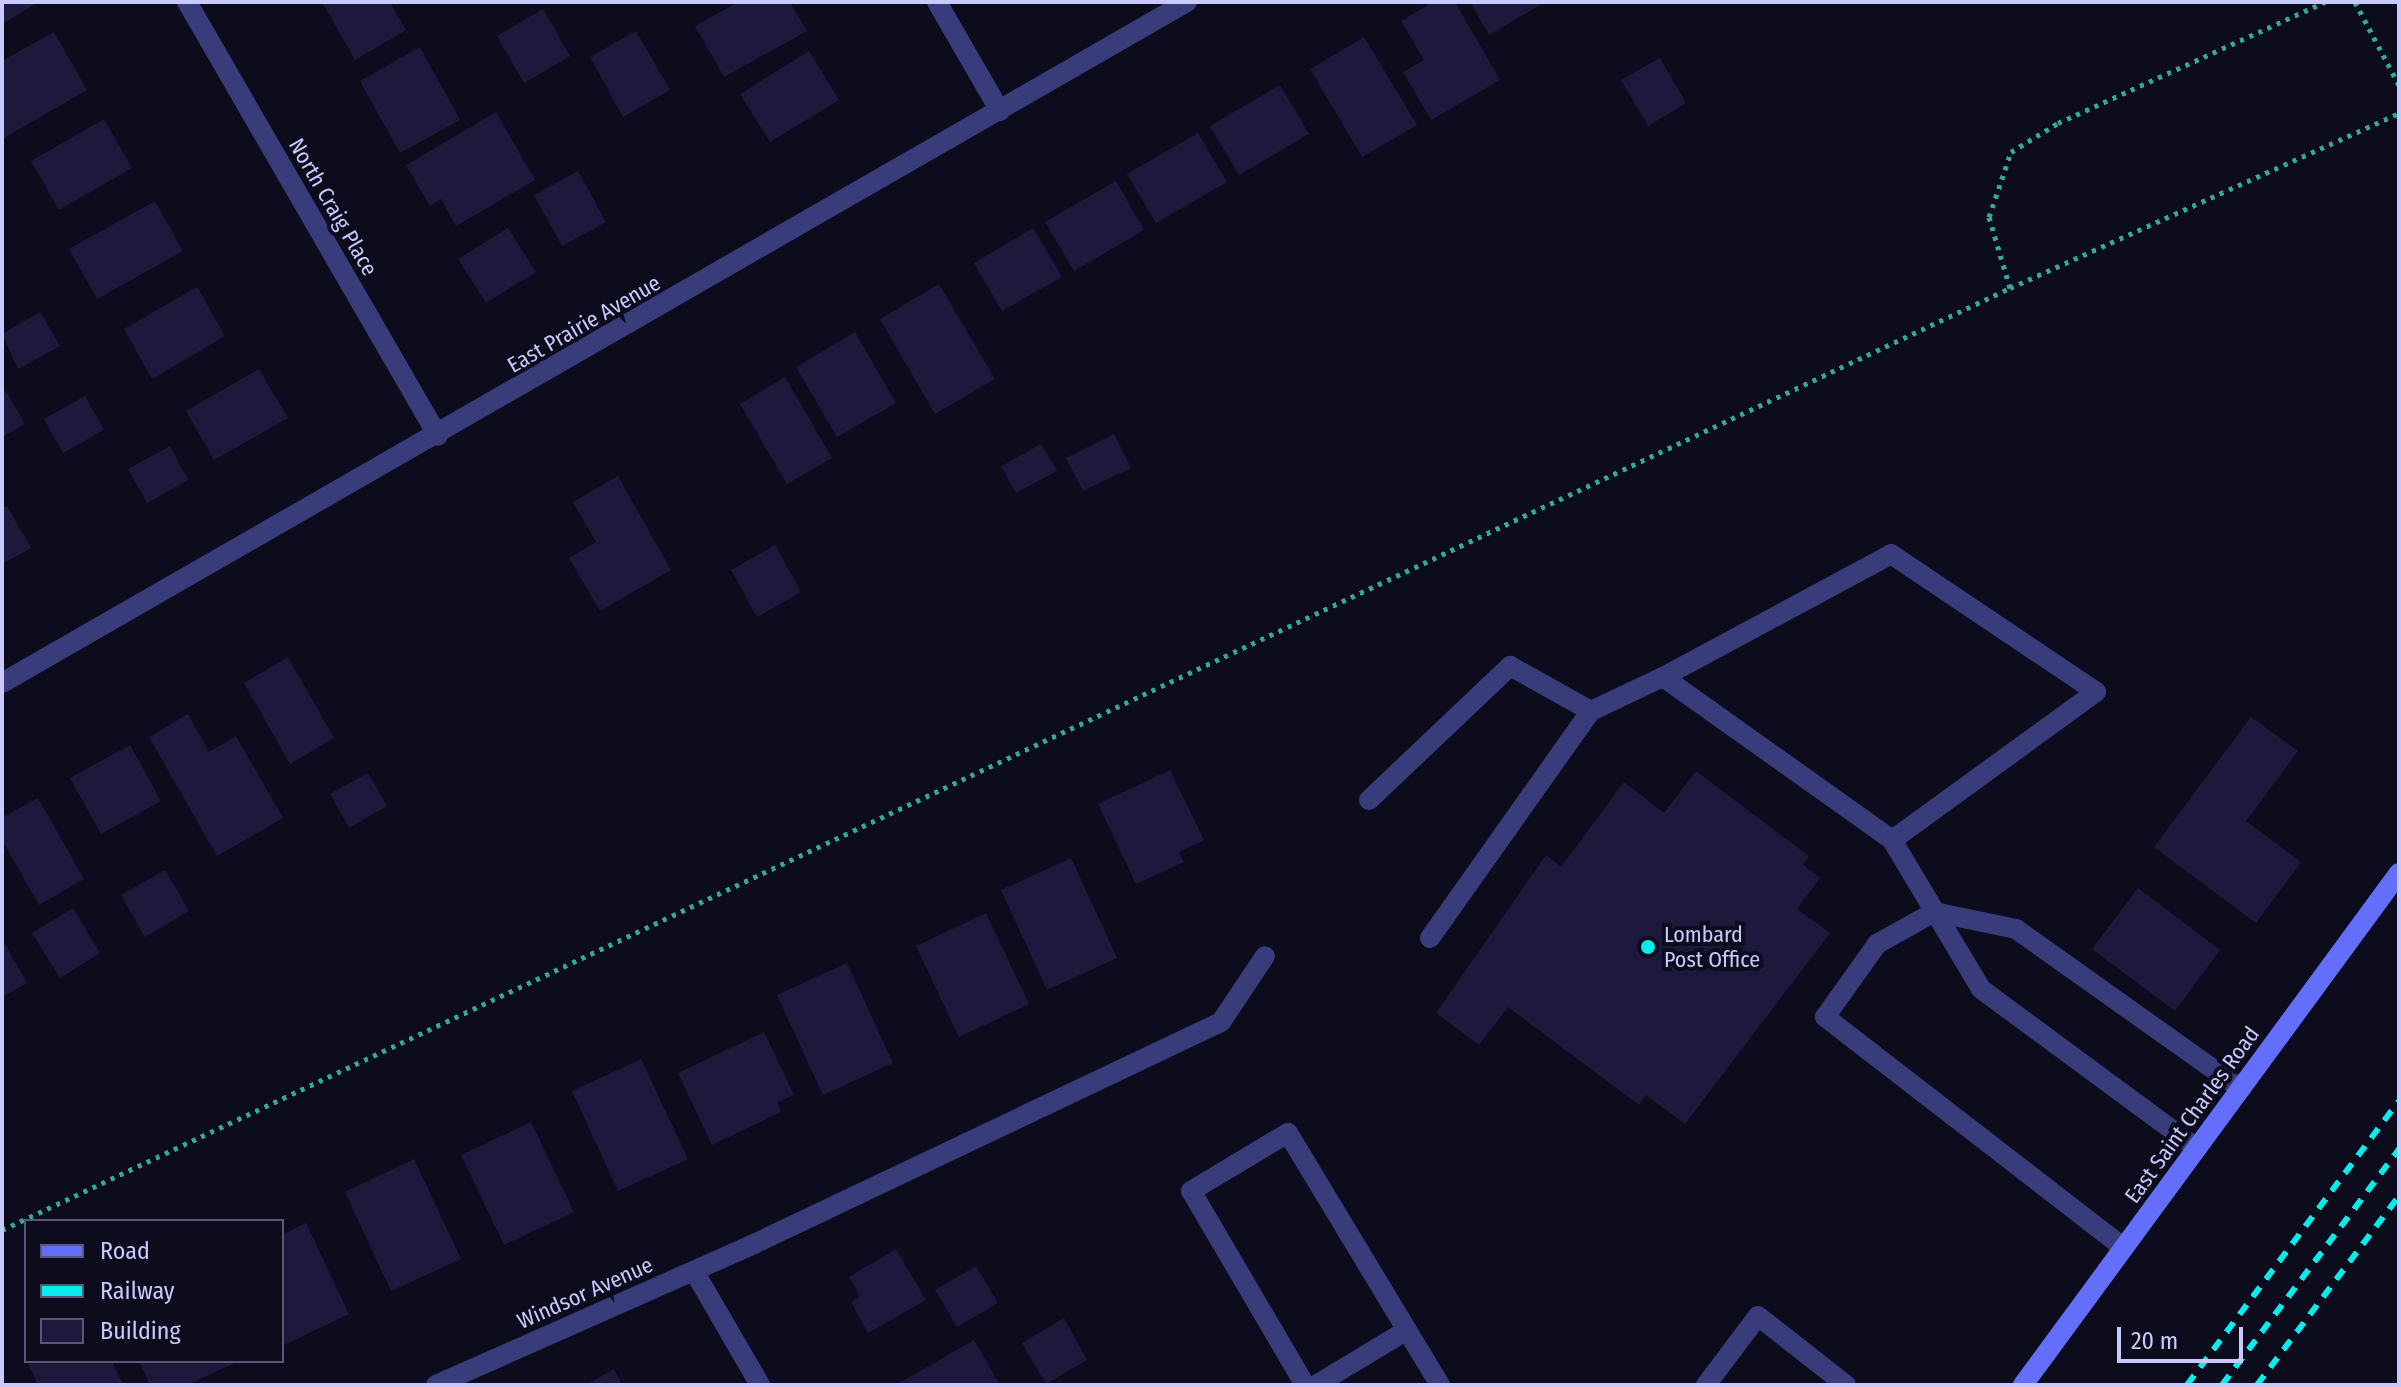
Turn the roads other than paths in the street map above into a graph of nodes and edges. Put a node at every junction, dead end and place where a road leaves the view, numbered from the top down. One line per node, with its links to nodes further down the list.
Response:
1 (187, 2): 5 (street, North Craig Place)
2 (937, 2): 4 (street)
3 (1187, 2): 4 (street, East Prairie Avenue)
4 (1000, 111): 5 (street, East Prairie Avenue)
5 (438, 436): 7 (street, East Prairie Avenue)
6 (1663, 677): 8 (street); 10 (street); 10 (street)
7 (2, 683)
8 (1591, 711): 9 (street); 13 (street)
9 (1369, 800)
10 (1892, 840): 12 (street)
11 (2399, 873): 15 (main road, East Saint Charles Road)
12 (1934, 912): 15 (street); 16 (street); 17 (street)
13 (1430, 938)
14 (1265, 956): 18 (street, Windsor Avenue)
15 (2241, 1089): 16 (main road, East Saint Charles Road)
16 (2197, 1148): 17 (main road, East Saint Charles Road)
17 (2124, 1248): 27 (main road, East Saint Charles Road)
18 (694, 1271): 20 (street, Windsor Avenue); 21 (street)
19 (1407, 1330): 22 (street); 23 (street); 24 (street)
20 (436, 1385)
21 (760, 1385)
22 (1305, 1385)
23 (1316, 1385)
24 (1440, 1385)
25 (1706, 1385): 26 (street)
26 (1846, 1385)
27 (2023, 1385)

